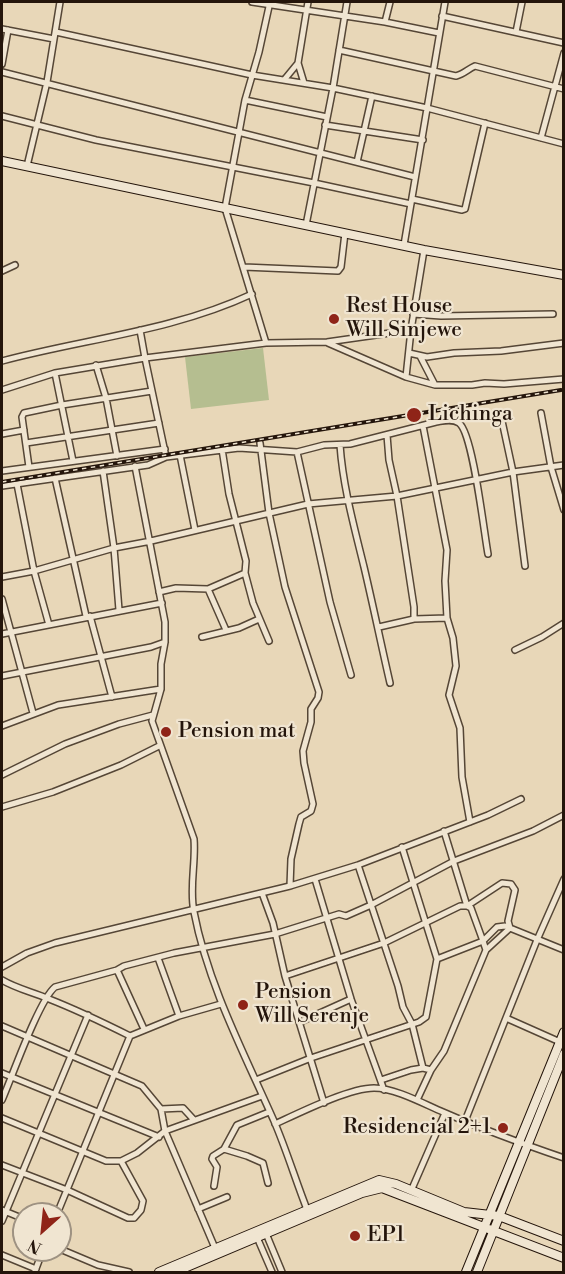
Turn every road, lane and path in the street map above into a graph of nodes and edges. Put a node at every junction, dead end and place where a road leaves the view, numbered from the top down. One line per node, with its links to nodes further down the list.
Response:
1 (60, 2): 16 (street)
2 (252, 2): 8 (street)
3 (308, 2): 9 (street)
4 (347, 2): 10 (street)
5 (390, 2): 12 (street)
6 (445, 2): 11 (street)
7 (522, 2): 14 (street)
8 (269, 3): 9 (street); 24 (street)
9 (307, 11): 10 (street); 20 (street)
10 (344, 16): 12 (street); 18 (street)
11 (442, 16): 14 (street); 15 (street)
12 (385, 22): 15 (street)
13 (5, 29): 16 (street); 21 (street)
14 (516, 32): 17 (street)
15 (439, 33): 22 (street)
16 (55, 35): 24 (street); 26 (street)
17 (564, 43)
18 (339, 50): 22 (street); 29 (street)
19 (564, 53): 28 (street)
20 (298, 63): 25 (street); 27 (street)
21 (2, 64)
22 (432, 71): 28 (street); 33 (street)
23 (2, 72): 26 (street)
24 (252, 75): 25 (street); 32 (street)
25 (284, 80): 27 (street)
26 (47, 82): 37 (street); 39 (street)
27 (304, 83): 29 (street)
28 (554, 87): 30 (street); 41 (street)
29 (333, 88): 31 (street); 35 (street)
30 (564, 89)
31 (372, 96): 33 (street); 40 (street)
32 (245, 100): 35 (street); 39 (street)
33 (427, 108): 36 (street); 42 (street)
34 (2, 116): 37 (street)
35 (327, 117): 38 (street)
36 (484, 123): 41 (street); 51 (street)
37 (38, 125): 47 (street); 48 (street)
38 (325, 125): 40 (street); 44 (street)
39 (239, 131): 44 (street); 48 (street)
40 (365, 132): 42 (street); 46 (street)
41 (541, 138): 43 (street)
42 (423, 140): 49 (street)
43 (564, 144)
44 (321, 153): 46 (street); 50 (street)
45 (2, 161): 47 (street)
46 (357, 162): 49 (street)
47 (27, 166): 52 (street)
48 (232, 168): 50 (street); 52 (street)
49 (415, 177): 51 (street)
50 (315, 183): 51 (street); 53 (street)
51 (412, 202): 55 (street)
52 (225, 208): 53 (street); 58 (street)
53 (306, 225): 54 (street)
54 (345, 233): 55 (street); 58 (street)
55 (404, 245): 56 (street)
56 (424, 249): 60 (street); 62 (street)
57 (15, 266): 59 (street)
58 (243, 267): 61 (street)
59 (2, 271)
60 (564, 275)
61 (252, 294): 64 (street); 67 (street)
62 (413, 314): 63 (street); 65 (street)
63 (553, 314)
64 (140, 330): 71 (street); 72 (street)
65 (411, 330): 66 (street); 69 (street)
66 (327, 342): 67 (street); 75 (street)
67 (266, 343): 71 (street)
68 (564, 343): 70 (street)
69 (409, 353): 70 (street); 75 (street)
70 (420, 356): 77 (street)
71 (145, 358): 73 (street); 79 (street)
72 (2, 362)
73 (96, 365): 74 (street); 80 (street)
74 (55, 373): 78 (street); 81 (street)
75 (406, 377): 77 (street)
76 (564, 379): 77 (street)
77 (435, 385)
78 (2, 390)
79 (152, 390): 80 (street); 84 (street)
80 (106, 398): 81 (street); 87 (street)
81 (62, 405): 86 (street); 90 (street)
82 (541, 413): 104 (street)
83 (502, 421): 107 (street)
84 (159, 423): 87 (street); 94 (street)
85 (423, 426): 89 (street); 109 (street); 112 (street)
86 (24, 430): 88 (street); 91 (street)
87 (113, 430): 90 (street); 98 (street)
88 (2, 434)
89 (387, 435): 92 (street); 113 (street)
90 (69, 436): 91 (street); 100 (street)
91 (26, 443): 103 (street)
92 (340, 445): 96 (street); 114 (street)
93 (260, 446): 95 (street); 96 (street); 117 (street)
94 (165, 449): 98 (street); 99 (street)
95 (222, 449): 97 (street); 118 (street)
96 (297, 452): 115 (street)
97 (180, 454): 99 (street); 119 (street)
98 (117, 456): 100 (street)
99 (166, 457): 102 (street)
100 (73, 461): 103 (street)
101 (564, 465): 104 (street)
102 (135, 466): 106 (street); 120 (street)
103 (29, 467): 105 (street)
104 (551, 467): 107 (street); 116 (street)
105 (2, 471)
106 (103, 471): 108 (street); 121 (street)
107 (513, 472): 109 (street); 124 (street)
108 (54, 478): 110 (street); 123 (street)
109 (477, 479): 112 (street); 122 (street)
110 (17, 483): 111 (street); 125 (street)
111 (2, 486)
112 (434, 488): 113 (street); 134 (street)
113 (397, 496): 114 (street); 136 (street)
114 (348, 499): 115 (street); 139 (street)
115 (308, 504): 117 (street); 149 (street)
116 (564, 510)
117 (269, 513): 118 (street); 170 (street)
118 (236, 520): 119 (street); 126 (street)
119 (195, 530): 120 (street)
120 (151, 541): 121 (street); 129 (street)
121 (114, 548): 123 (street); 132 (street)
122 (488, 554)
123 (73, 558): 125 (street); 133 (street)
124 (525, 566)
125 (34, 570): 127 (street); 138 (street)
126 (245, 573): 128 (street); 135 (street)
127 (2, 576)
128 (208, 589): 129 (street); 140 (street)
129 (159, 592): 131 (street)
130 (2, 599): 141 (street)
131 (162, 603): 132 (street); 145 (street)
132 (119, 610): 133 (street)
133 (88, 616): 138 (street); 147 (street)
134 (447, 618): 136 (street); 162 (street)
135 (259, 619): 140 (street); 144 (street)
136 (414, 620): 139 (street)
137 (564, 622): 146 (street)
138 (49, 625): 141 (street)
139 (379, 627): 151 (street)
140 (226, 630): 143 (street)
141 (11, 631): 142 (street); 148 (street)
142 (2, 634)
143 (202, 637)
144 (269, 641)
145 (165, 642): 147 (street); 152 (street)
146 (515, 650)
147 (101, 656): 148 (street); 153 (street)
148 (21, 672): 150 (street); 154 (street)
149 (351, 675)
150 (2, 676)
151 (390, 683)
152 (161, 689): 153 (street); 155 (street)
153 (112, 697): 154 (street)
154 (33, 713): 156 (street)
155 (153, 715): 157 (street); 158 (street)
156 (2, 726)
157 (159, 746): 160 (street); 174 (street)
158 (2, 775)
159 (521, 799): 162 (street)
160 (2, 807)
161 (564, 815): 165 (street)
162 (470, 822): 163 (street)
163 (444, 831): 164 (street); 165 (street)
164 (402, 847): 166 (street); 169 (street)
165 (454, 861): 169 (street); 173 (street)
166 (358, 865): 167 (street); 172 (street)
167 (315, 879): 170 (street); 175 (street)
168 (564, 879): 179 (street)
169 (413, 883): 172 (street); 176 (street)
170 (290, 886): 171 (street)
171 (262, 893): 174 (street); 178 (street)
172 (371, 905): 175 (street); 181 (street)
173 (466, 906): 176 (street); 177 (street); 180 (street)
174 (193, 909): 182 (street); 188 (street)
175 (326, 918): 178 (street); 187 (street)
176 (427, 922): 181 (street); 186 (street)
177 (510, 928): 179 (street); 180 (street); 183 (street)
178 (275, 934): 182 (street); 190 (street)
179 (537, 940): 184 (street); 197 (street)
180 (483, 941): 183 (street); 186 (street)
181 (384, 943): 187 (street); 199 (street)
182 (203, 948): 185 (street); 194 (street)
183 (486, 950): 212 (street)
184 (564, 950)
185 (158, 958): 189 (street); 196 (street)
186 (437, 959): 199 (street)
187 (339, 960): 190 (street); 193 (street)
188 (2, 967)
189 (117, 970): 192 (street); 201 (street)
190 (285, 976): 198 (street)
191 (2, 980): 192 (street)
192 (47, 998): 195 (street); 203 (street)
193 (351, 999): 198 (street); 205 (street)
194 (221, 1004): 196 (street); 216 (street)
195 (88, 1015): 204 (street); 208 (street)
196 (179, 1016): 201 (street)
197 (506, 1018): 206 (street); 230 (street)
198 (300, 1022): 209 (street)
199 (412, 1024): 205 (street); 211 (street)
200 (2, 1026): 203 (street)
201 (144, 1029): 204 (street)
202 (564, 1032): 206 (street)
203 (28, 1036): 208 (street); 215 (street)
204 (130, 1036): 214 (street)
205 (366, 1039): 209 (street); 217 (street)
206 (560, 1042): 210 (street)
207 (564, 1054): 210 (street)
208 (72, 1055): 214 (street); 219 (street)
209 (311, 1058): 216 (street); 223 (street)
210 (556, 1061): 235 (street)
211 (423, 1068): 212 (street); 217 (street)
212 (431, 1070): 222 (street)
213 (2, 1073): 215 (street)
214 (114, 1073): 224 (street); 226 (street)
215 (12, 1077): 219 (street); 221 (street)
216 (256, 1080): 220 (street)
217 (381, 1080): 218 (street)
218 (384, 1089): 222 (street); 223 (street)
219 (54, 1095): 226 (street); 233 (street)
220 (262, 1096): 225 (street); 229 (street)
221 (2, 1100)
222 (417, 1100): 227 (street)
223 (324, 1103): 231 (street)
224 (161, 1109): 229 (street); 232 (street)
225 (269, 1112): 231 (street); 236 (street)
226 (100, 1113): 234 (street); 237 (street)
227 (445, 1113): 230 (street); 245 (street)
228 (2, 1118): 233 (street)
229 (194, 1120): 232 (street)
230 (465, 1120): 235 (street)
231 (275, 1124): 250 (street)
232 (165, 1131): 234 (street); 248 (street)
233 (38, 1132): 237 (street); 241 (street)
234 (159, 1137): 239 (street)
235 (523, 1144): 238 (street); 251 (street); 252 (street)
236 (224, 1149): 242 (street); 243 (street)
237 (83, 1152): 239 (street); 244 (street)
238 (564, 1158)
239 (121, 1161): 244 (street)
240 (2, 1165): 241 (street)
241 (22, 1173): 244 (street); 249 (street)
242 (268, 1183)
243 (214, 1186)
244 (67, 1190): 247 (street)
245 (411, 1191): 250 (street); 251 (street)
246 (227, 1197): 248 (street)
247 (62, 1202)
248 (198, 1209): 260 (street)
249 (4, 1211): 253 (street)
250 (308, 1212): 254 (street); 256 (street)
251 (490, 1216): 252 (street); 254 (street)
252 (499, 1216): 255 (street); 258 (street)
253 (2, 1221)
254 (485, 1227): 255 (street); 272 (street)
255 (493, 1230): 261 (street); 273 (street)
256 (265, 1231): 257 (street); 271 (street)
257 (256, 1235): 260 (street); 265 (street); 270 (street)
258 (554, 1237): 259 (street); 261 (street)
259 (564, 1241)
260 (214, 1248): 265 (street)
261 (548, 1252): 264 (street)
262 (72, 1254): 267 (street)
263 (2, 1255): 266 (street)
264 (564, 1258)
265 (191, 1266): 268 (street); 269 (street)
266 (35, 1271)
267 (129, 1272)
268 (159, 1272)
269 (175, 1272)
270 (272, 1272)
271 (282, 1272)
272 (466, 1272)
273 (477, 1272)

